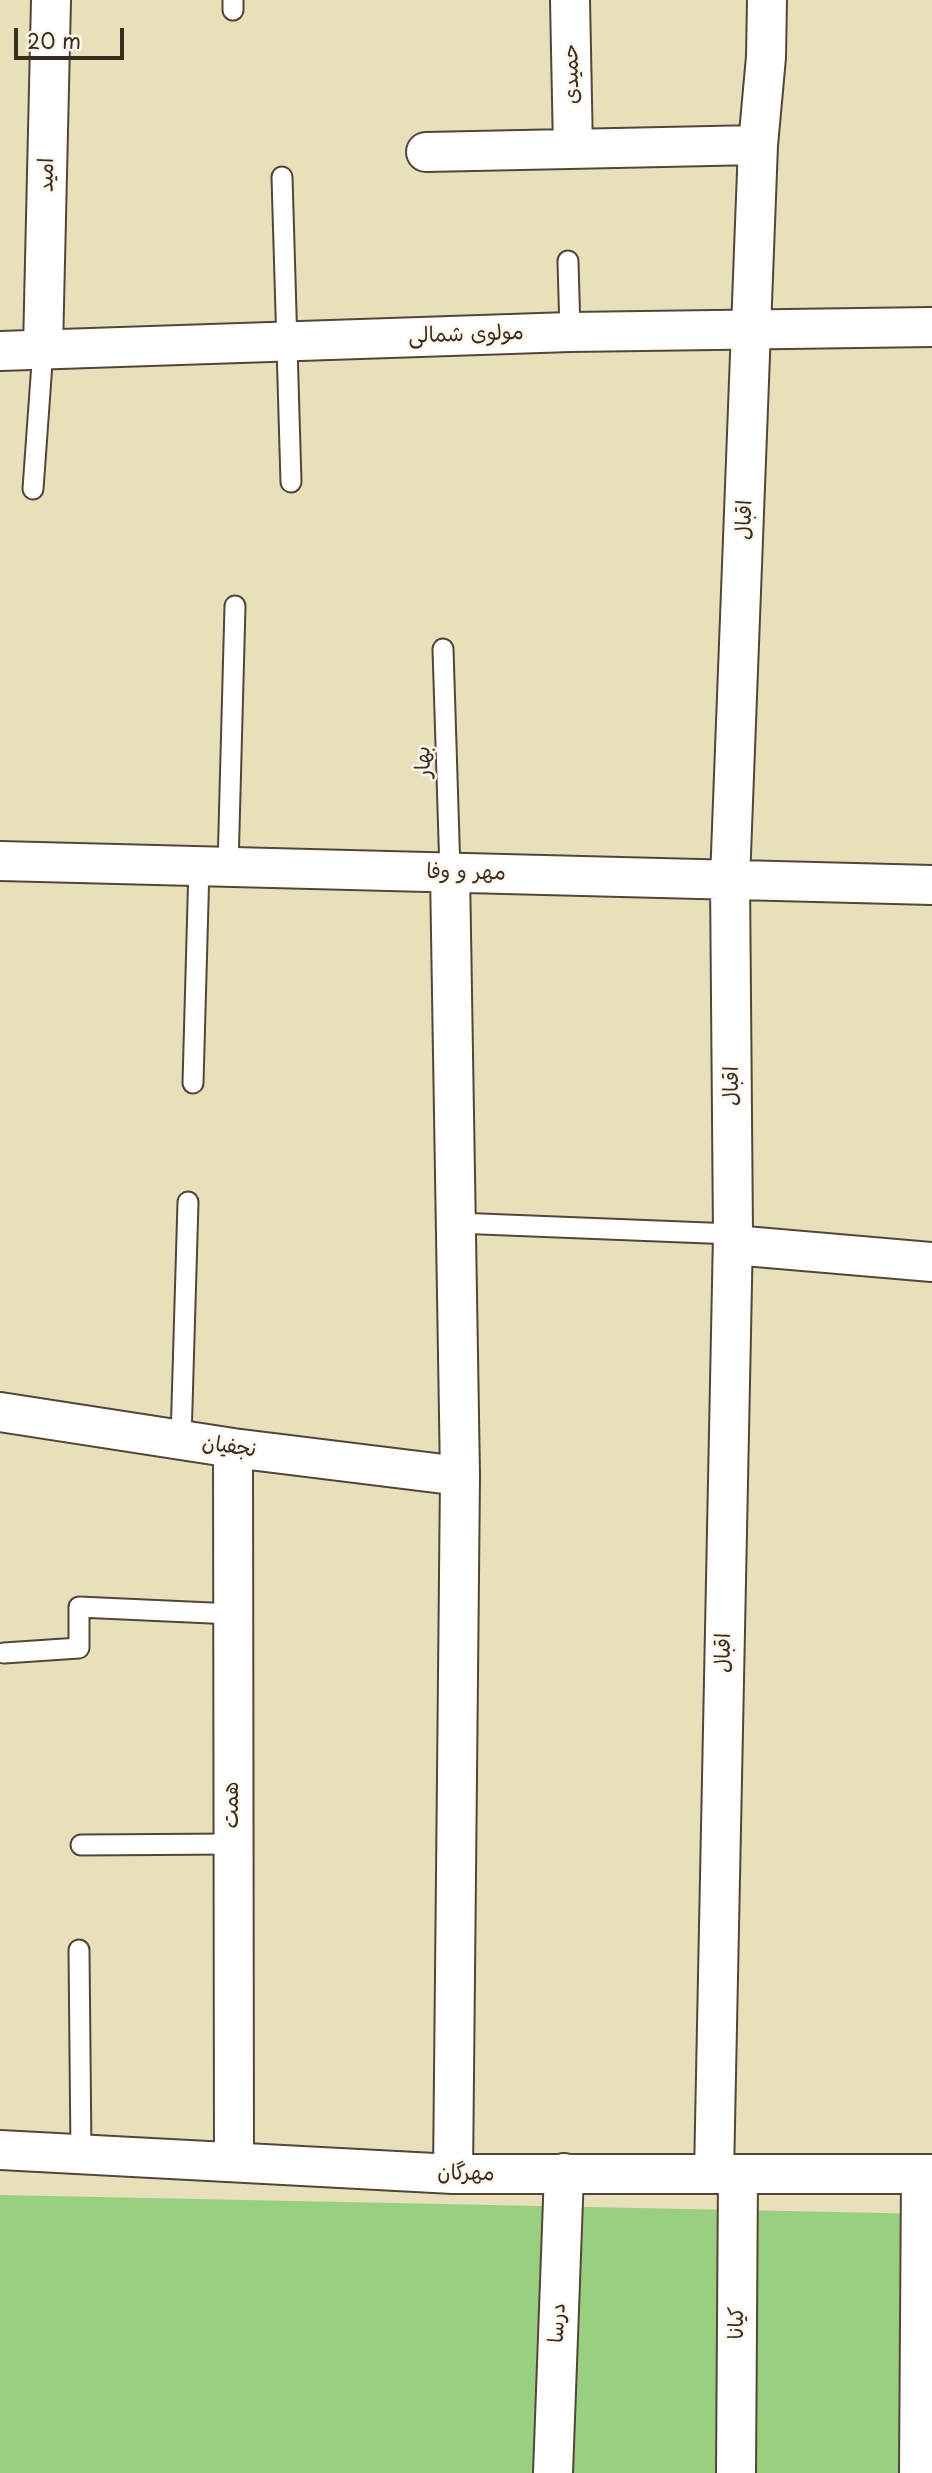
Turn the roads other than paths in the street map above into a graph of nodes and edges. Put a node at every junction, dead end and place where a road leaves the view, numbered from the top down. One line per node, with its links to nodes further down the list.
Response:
1 (51, 0): 13 (street, امید)
2 (570, 0): 5 (street, حمیدی)
3 (767, 0): 4 (street, اقبال)
4 (758, 145): 5 (street); 10 (street, اقبال)
5 (573, 149): 6 (street)
6 (426, 152)
7 (282, 177): 12 (lane)
8 (568, 261): 11 (lane)
9 (932, 327): 10 (street, مولوی شمالی)
10 (752, 329): 11 (street, مولوی شمالی); 22 (street, اقبال)
11 (570, 332): 12 (street, مولوی شمالی)
12 (285, 341): 13 (street, مولوی شمالی); 15 (lane)
13 (43, 349): 14 (street, مولوی شمالی); 16 (lane)
14 (0, 351)
15 (291, 482)
16 (33, 489)
17 (234, 606): 20 (lane)
18 (443, 649): 21 (lane, بهار)
19 (0, 861): 20 (street, مهر و وفا)
20 (214, 867): 21 (street, مهر و وفا); 24 (lane)
21 (450, 873): 22 (street, مهر و وفا); 26 (street)
22 (730, 880): 23 (street, مهر و وفا); 27 (street, اقبال)
23 (932, 885)
24 (193, 1083)
25 (188, 1202): 30 (lane)
26 (456, 1223): 27 (lane); 32 (street)
27 (733, 1240): 28 (street); 43 (street, اقبال)
28 (932, 1262)
29 (0, 1412): 30 (street, نجفیان)
30 (181, 1440): 31 (street, نجفیان)
31 (233, 1448): 32 (street, نجفیان); 33 (street, همت)
32 (460, 1476): 42 (street)
33 (233, 1614): 34 (lane); 35 (street, همت)
34 (4, 1653)
35 (232, 1844): 36 (lane); 40 (street, همت)
36 (81, 1845)
37 (79, 1950): 39 (lane)
38 (0, 2150): 39 (street, مهرگان)
39 (81, 2154): 40 (street, مهرگان)
40 (234, 2162): 42 (street, مهرگان)
41 (564, 2173): 42 (street, مهرگان); 43 (street, مهرگان); 45 (street, درسا)
42 (453, 2174)
43 (726, 2174): 44 (street, مهرگان); 46 (street, کیانا)
44 (927, 2174): 47 (street)
45 (553, 2473)
46 (736, 2473)
47 (919, 2473)

